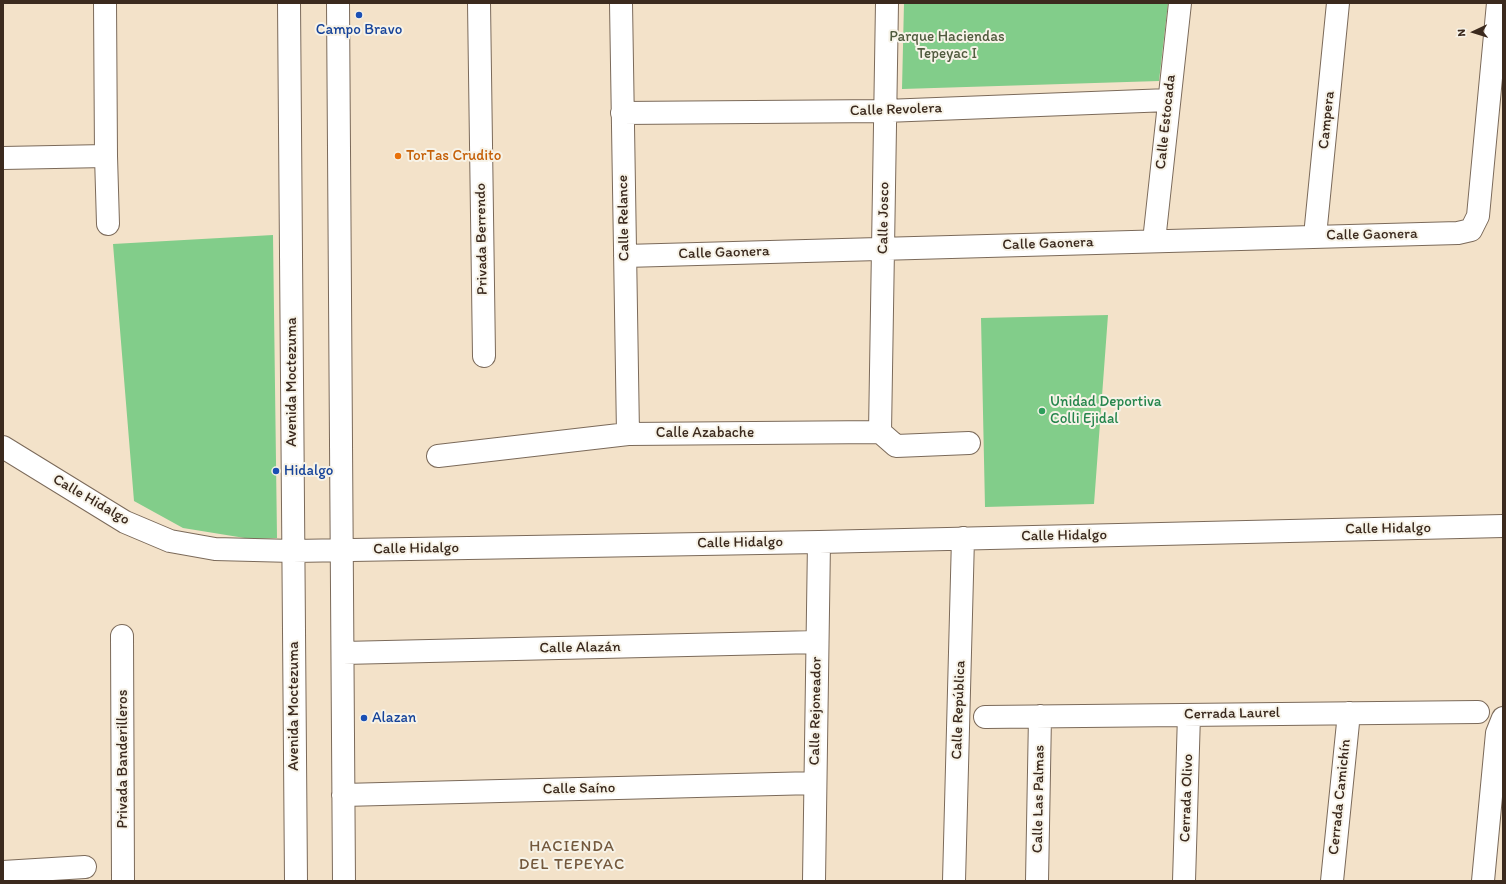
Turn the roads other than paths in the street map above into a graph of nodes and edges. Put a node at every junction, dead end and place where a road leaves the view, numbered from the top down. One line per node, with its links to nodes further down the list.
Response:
1 (105, 3): 13 (street)
2 (289, 3): 30 (street, Avenida Moctezuma)
3 (338, 3): 29 (street)
4 (479, 3): 20 (street, Privada Berrendo)
5 (621, 3): 12 (street, Calle Relance)
6 (887, 3): 11 (street, Calle Josco)
7 (1180, 3): 10 (street, Calle Estocada)
8 (1338, 3): 16 (street, Campera)
9 (1498, 3): 16 (street, Calle Gaonera)
10 (1168, 100): 11 (street, Calle Revolera); 17 (street, Calle Estocada)
11 (885, 110): 12 (street, Calle Revolera); 18 (street, Calle Josco)
12 (622, 113): 19 (street, Calle Relance)
13 (106, 156): 14 (street); 15 (street)
14 (3, 158)
15 (108, 224)
16 (1315, 236): 17 (street, Calle Gaonera)
17 (1154, 241): 18 (street, Calle Gaonera)
18 (883, 249): 19 (street, Calle Gaonera); 21 (street, Calle Josco)
19 (625, 256): 22 (street, Calle Relance)
20 (484, 356)
21 (880, 432): 22 (street, Calle Azabache); 23 (street)
22 (628, 434): 25 (street, Calle Azabache)
23 (969, 444)
24 (3, 447): 30 (street, Calle Hidalgo)
25 (438, 456)
26 (1503, 526): 27 (street, Calle Hidalgo)
27 (964, 538): 28 (street, Calle Hidalgo); 48 (street, Calle República)
28 (819, 542): 29 (street, Calle Hidalgo); 32 (street, Calle Rejoneador)
29 (342, 550): 30 (street, Calle Hidalgo); 33 (street)
30 (293, 551): 45 (street, Avenida Moctezuma)
31 (122, 636): 44 (street, Privada Banderilleros)
32 (817, 642): 33 (street, Calle Alazán); 40 (street, Calle Rejoneador)
33 (343, 653): 41 (street)
34 (1478, 712): 35 (street, Cerrada Laurel)
35 (1349, 713): 36 (street, Cerrada Laurel); 51 (street, Cerrada Camichín)
36 (1189, 715): 37 (street, Cerrada Laurel); 50 (street, Cerrada Olivo)
37 (1040, 716): 38 (street, Cerrada Laurel); 49 (street, Calle Las Palmas)
38 (986, 717)
39 (1500, 726): 52 (street)
40 (815, 783): 41 (street, Calle Saíno); 47 (street, Calle Rejoneador)
41 (344, 795): 46 (street)
42 (86, 867): 43 (street)
43 (3, 872)
44 (123, 881)
45 (296, 881)
46 (344, 881)
47 (814, 881)
48 (954, 881)
49 (1037, 881)
50 (1184, 881)
51 (1332, 881)
52 (1483, 881)

